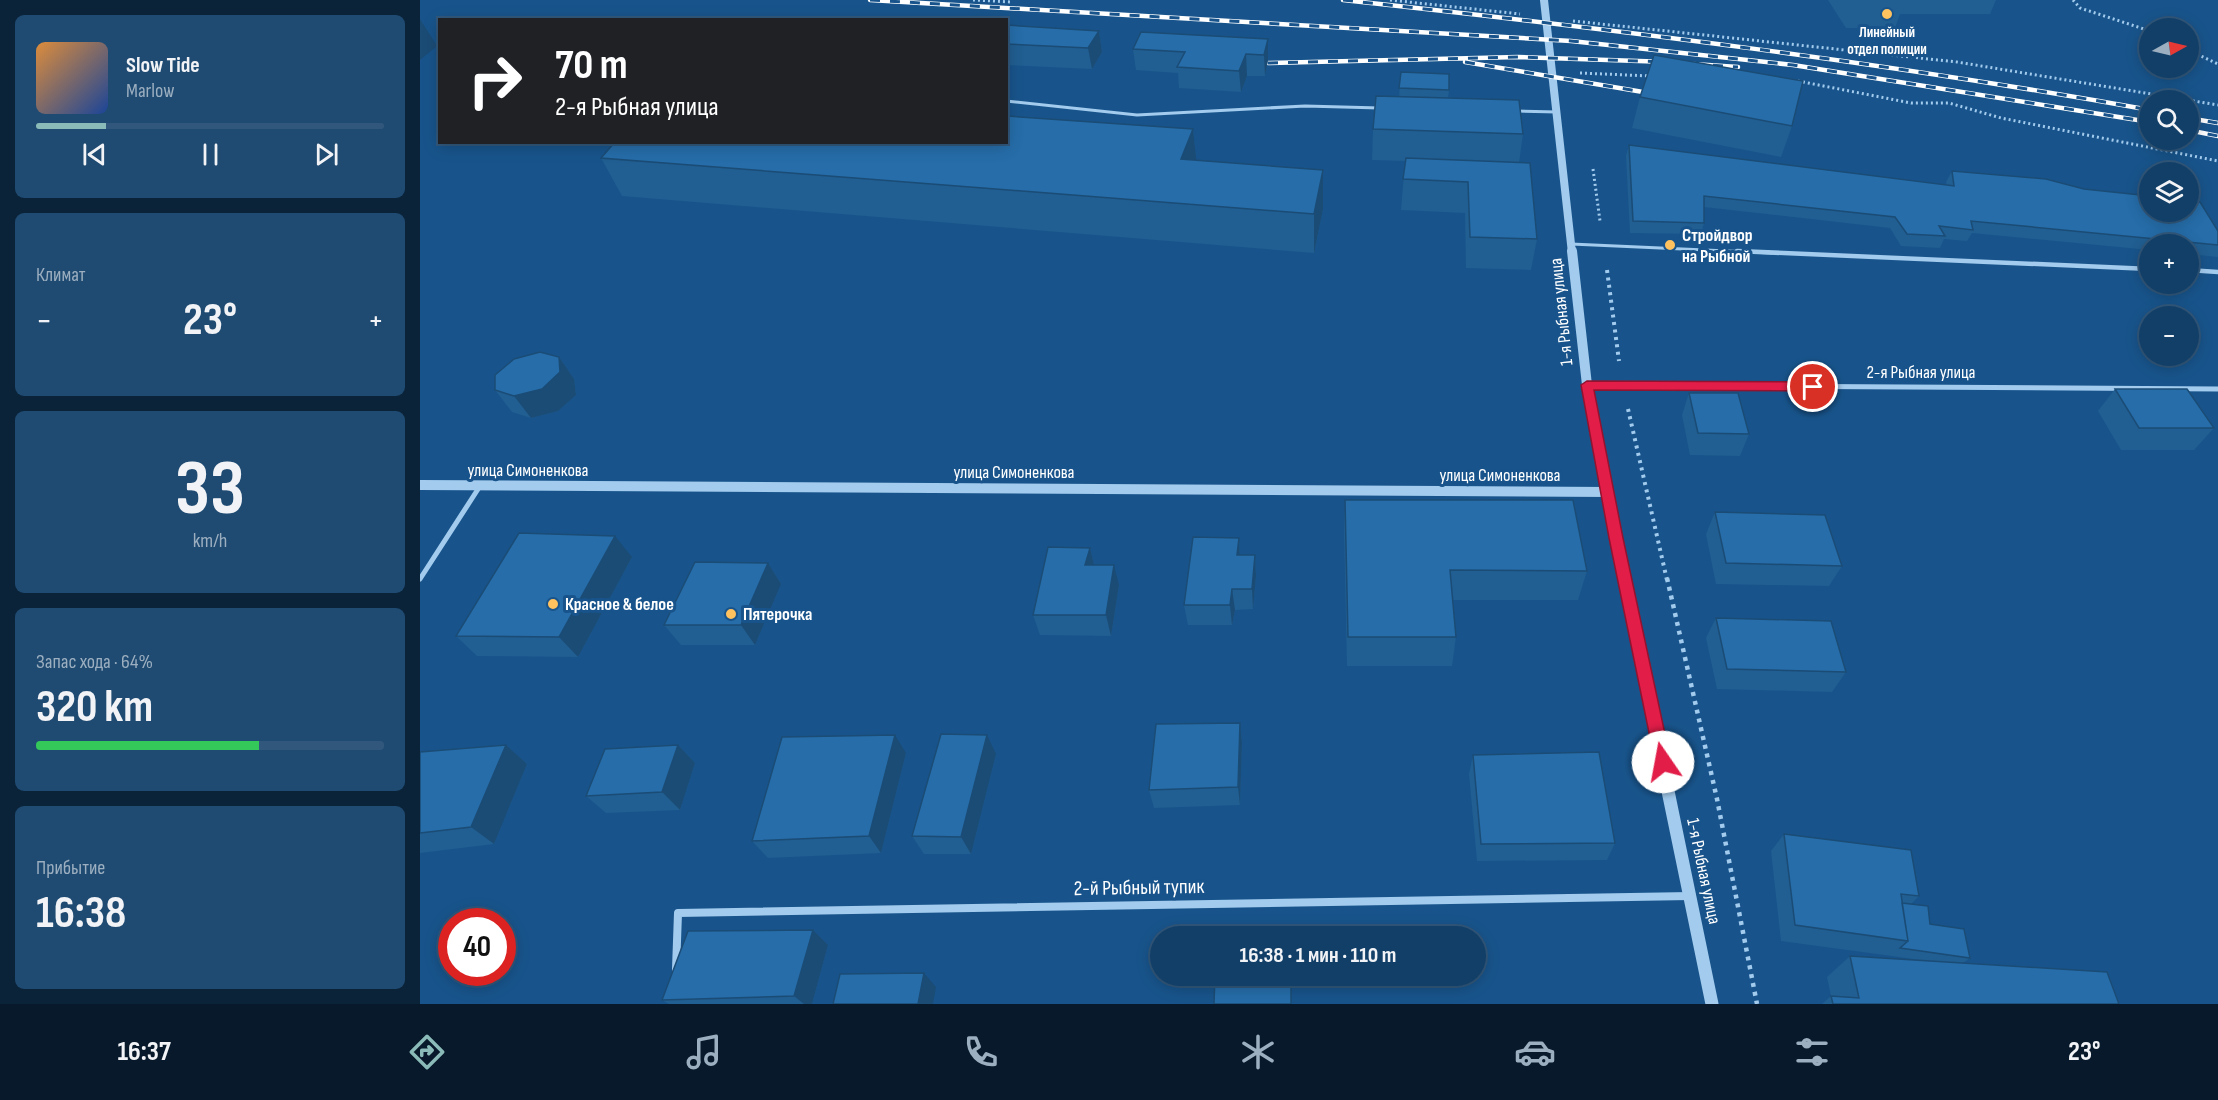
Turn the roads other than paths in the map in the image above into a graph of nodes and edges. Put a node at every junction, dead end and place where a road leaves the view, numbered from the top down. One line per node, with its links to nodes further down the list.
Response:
1 (1544, 0): 5 (street, 1-я Рыбная улица)
2 (1008, 101): 3 (lane)
3 (1389, 108)
4 (1508, 111): 5 (lane)
5 (1557, 112): 6 (street, 1-я Рыбная улица)
6 (1571, 244): 7 (lane); 10 (street, 1-я Рыбная улица)
7 (2139, 269)
8 (2199, 271): 9 (lane)
9 (2218, 272)
10 (1587, 385): 11 (street, 2-я Рыбная улица); 14 (street, 1-я Рыбная улица)
11 (2218, 389)
12 (420, 485): 13 (street, улица Симоненкова)
13 (480, 486): 14 (street, улица Симоненкова); 15 (street)
14 (1609, 492): 16 (street, 1-я Рыбная улица)
15 (420, 579)
16 (1692, 896): 17 (street, 2-й Рыбный тупик); 18 (street, 1-я Рыбная улица)
17 (675, 981)
18 (1712, 1004)

